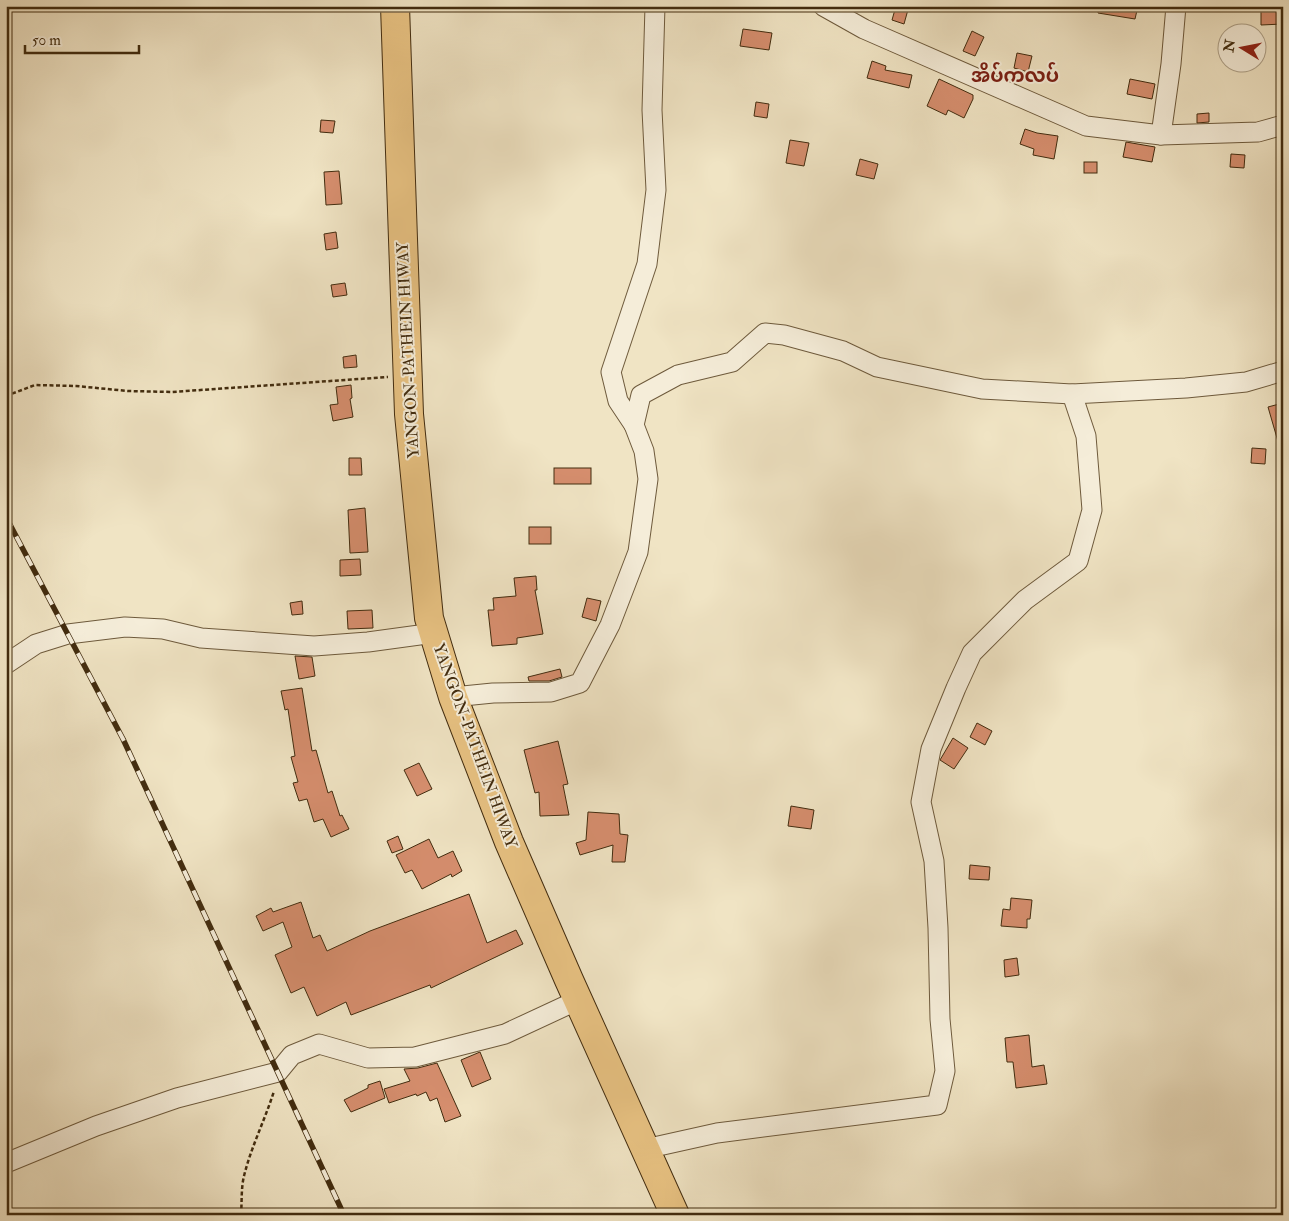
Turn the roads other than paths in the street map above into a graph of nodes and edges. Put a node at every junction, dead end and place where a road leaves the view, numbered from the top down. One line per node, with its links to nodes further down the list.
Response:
1 (395, 6): 10 (highway, YANGON-PATHEIN HIWAY)
2 (655, 6): 9 (street)
3 (824, 6): 6 (street)
4 (1176, 6): 6 (street)
5 (1283, 125): 6 (street)
6 (1161, 135)
7 (1283, 371): 8 (street)
8 (1072, 394): 9 (street); 14 (street)
9 (634, 425): 12 (street)
10 (434, 633): 11 (street); 12 (highway, YANGON-PATHEIN HIWAY)
11 (6, 664)
12 (454, 697): 13 (highway, YANGON-PATHEIN HIWAY)
13 (578, 1000): 14 (highway, YANGON-PATHEIN HIWAY); 15 (street)
14 (645, 1149): 16 (highway, YANGON-PATHEIN HIWAY)
15 (6, 1163)
16 (675, 1215)

